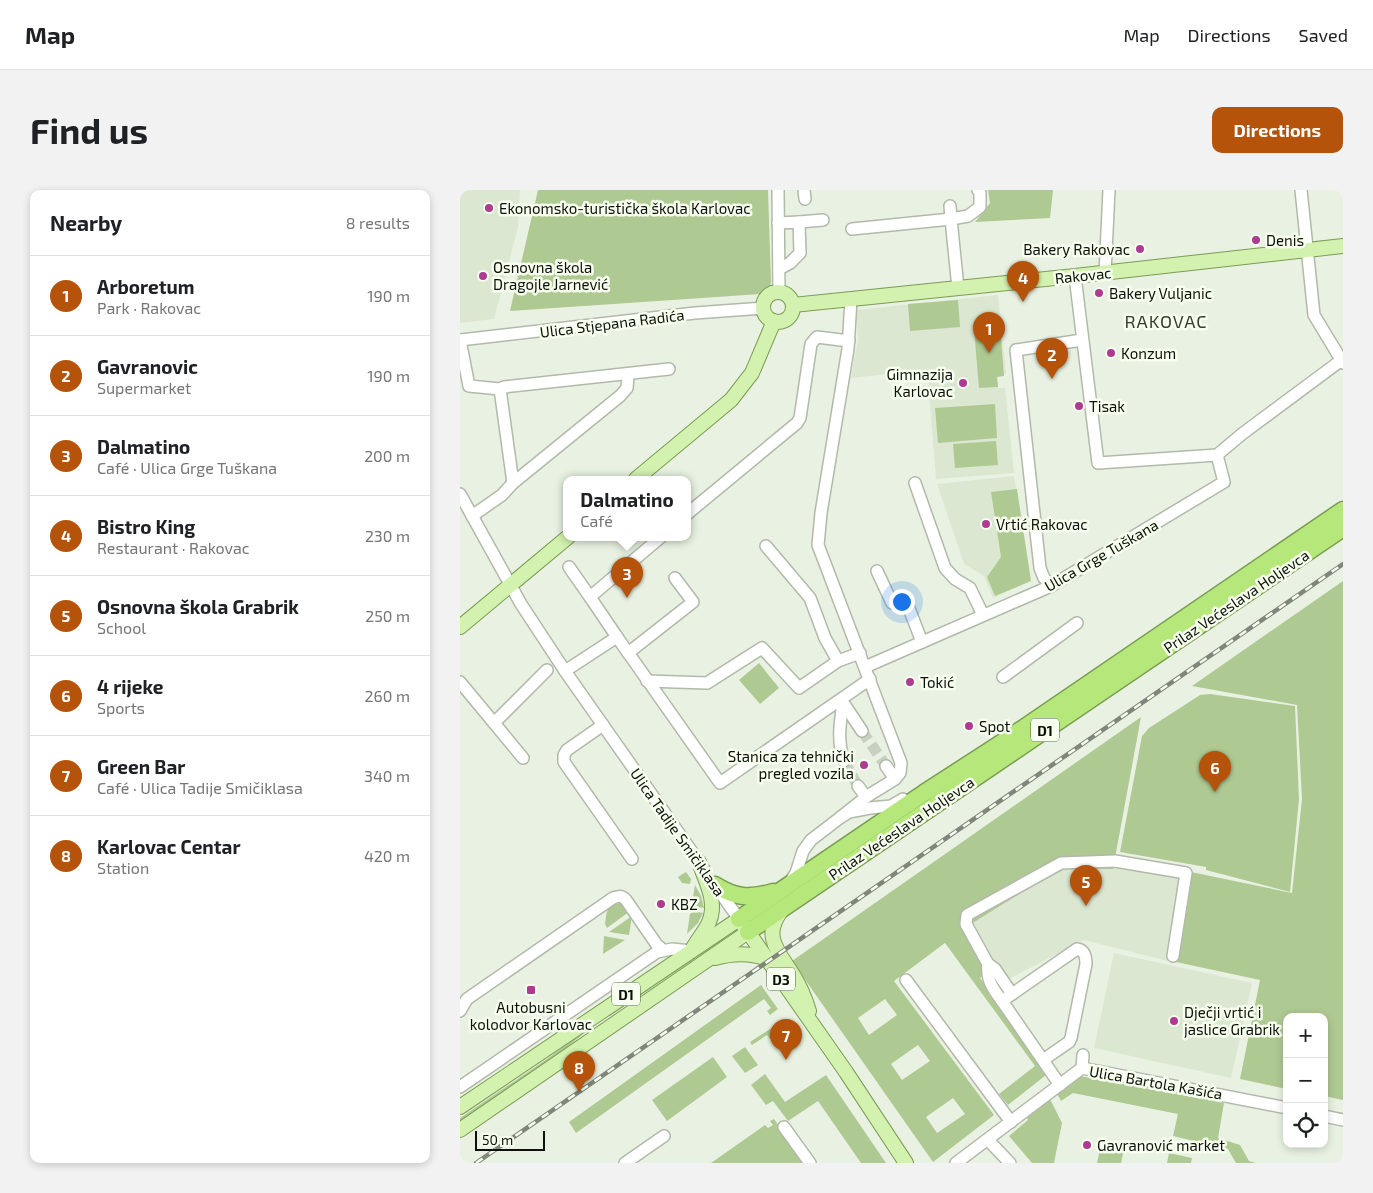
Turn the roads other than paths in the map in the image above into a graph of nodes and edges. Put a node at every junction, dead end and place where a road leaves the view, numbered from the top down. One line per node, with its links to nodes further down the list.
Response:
1 (778, 190): 9 (street)
2 (978, 190): 6 (street)
3 (1109, 190): 14 (street)
4 (1301, 190): 12 (street)
5 (950, 206): 6 (street)
6 (952, 219): 10 (street); 16 (street)
7 (823, 220): 8 (street)
8 (799, 222): 9 (street); 13 (street)
9 (778, 223): 13 (street)
10 (852, 229)
11 (1343, 246): 12 (main road, Rakovac)
12 (1306, 250): 14 (main road, Rakovac); 25 (street)
13 (779, 269): 17 (street)
14 (1105, 273): 15 (main road, Rakovac)
15 (1075, 276): 16 (main road, Rakovac); 23 (street)
16 (958, 288): 18 (main road, Rakovac)
17 (779, 292): 19 (main road); 20 (main road)
18 (852, 299): 19 (main road, Rakovac); 24 (street)
19 (792, 305): 21 (main road)
20 (764, 308): 21 (main road); 22 (street, Ulica Stjepana Radića)
21 (774, 321): 30 (main road)
22 (460, 340): 28 (street)
23 (1082, 340): 29 (street); 45 (street)
24 (849, 342): 35 (street); 53 (street)
25 (1342, 361): 29 (street)
26 (669, 369): 27 (street)
27 (628, 375): 28 (street); 31 (street)
28 (500, 389): 31 (street)
29 (1217, 455): 45 (street, Ulica Grge Tuškana)
30 (640, 476)
31 (513, 483): 36 (street)
32 (915, 483): 47 (street)
33 (460, 494): 36 (street, Ulica Tadije Smičiklasa)
34 (1343, 510): 71 (highway, Prilaz Većeslava Holjevca / D1)
35 (691, 511)
36 (472, 516): 44 (street, Ulica Tadije Smičiklasa)
37 (1343, 528): 78 (highway, Prilaz Većeslava Holjevca / D1)
38 (563, 541): 44 (main road)
39 (656, 541): 46 (street)
40 (766, 546): 54 (street)
41 (569, 567): 46 (street)
42 (877, 571): 51 (street)
43 (675, 578): 52 (street)
44 (510, 585): 49 (main road); 57 (street, Ulica Tadije Smičiklasa)
45 (1051, 586): 47 (street, Ulica Grge Tuškana)
46 (590, 597): 50 (street)
47 (983, 615): 51 (street, Ulica Grge Tuškana)
48 (1077, 623): 58 (street)
49 (460, 627)
50 (617, 637): 52 (street); 57 (street)
51 (922, 642): 55 (street, Ulica Grge Tuškana)
52 (628, 653): 60 (street)
53 (860, 653): 54 (street); 55 (street)
54 (838, 662): 60 (street)
55 (865, 666): 59 (street)
56 (547, 670): 63 (street)
57 (565, 672): 64 (street, Ulica Tadije Smičiklasa)
58 (1003, 677)
59 (870, 679): 62 (street); 69 (street)
60 (648, 681): 62 (street)
61 (460, 682): 63 (street)
62 (842, 701): 65 (street); 67 (street)
63 (494, 723): 66 (street)
64 (603, 725): 74 (street); 75 (street, Ulica Tadije Smičiklasa)
65 (862, 731)
66 (523, 758)
67 (844, 761)
68 (886, 766): 69 (street)
69 (895, 779): 72 (street)
70 (858, 786): 72 (street)
71 (924, 793): 73 (street); 77 (highway, Prilaz Većeslava Holjevca / D1)
72 (866, 797): 73 (street)
73 (841, 817): 77 (street)
74 (632, 859)
75 (699, 862): 76 (street, Ulica Tadije Smičiklasa); 81 (main road)
76 (715, 885): 77 (highway); 79 (street, Ulica Tadije Smičiklasa)
77 (785, 888): 79 (highway, Prilaz Većeslava Holjevca / D1)
78 (782, 909): 79 (highway, Prilaz Većeslava Holjevca / D1); 88 (main road)
79 (743, 925): 81 (main road, Prilaz Većeslava Holjevca / D1); 83 (main road, Ulica Tadije Smičiklasa / D3); 84 (main road, Prilaz Većeslava Holjevca / D1)
80 (663, 950): 81 (street); 87 (street); 93 (street)
81 (691, 951): 94 (main road, Prilaz Većeslava Holjevca / D1)
82 (1173, 956): 86 (street)
83 (766, 959): 84 (main road); 88 (main road, Ulica Tadije Smičiklasa / D3)
84 (707, 960): 100 (main road, Prilaz Većeslava Holjevca / D1)
85 (906, 980): 98 (street)
86 (1007, 998): 90 (street); 90 (street)
87 (460, 1011)
88 (814, 1026): 105 (main road, Ulica Tadije Smičiklasa / D3)
89 (1083, 1055): 91 (street)
90 (1043, 1060): 92 (street)
91 (1082, 1068): 92 (street, Ulica Bartola Kašića); 95 (street, Ulica Bartola Kašića)
92 (1060, 1085): 98 (street, Ulica Bartola Kašića)
93 (460, 1088)
94 (460, 1107)
95 (1283, 1107)
96 (1328, 1117): 97 (street)
97 (1343, 1120)
98 (1011, 1122): 102 (street, Ulica Bartola Kašića)
99 (784, 1127): 104 (street)
100 (460, 1130)
101 (664, 1136): 103 (street)
102 (988, 1140): 106 (street, Ulica Bartola Kašića); 107 (street)
103 (625, 1163)
104 (810, 1163)
105 (906, 1163)
106 (956, 1163)
107 (1010, 1163)

